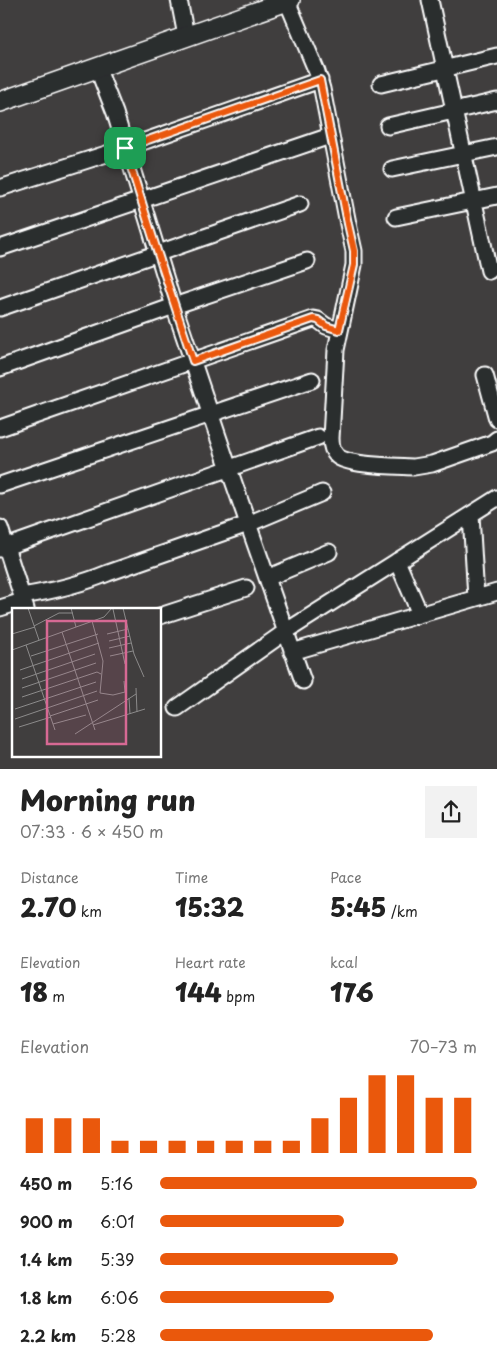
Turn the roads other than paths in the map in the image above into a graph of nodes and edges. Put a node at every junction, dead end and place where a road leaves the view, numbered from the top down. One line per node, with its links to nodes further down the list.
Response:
1 (179, 0): 4 (street)
2 (430, 0): 7 (street)
3 (288, 1): 4 (street); 8 (street)
4 (186, 36): 6 (street)
5 (497, 56): 7 (street)
6 (97, 67): 11 (street); 16 (street)
7 (445, 69): 9 (street); 12 (street)
8 (320, 80): 14 (street); 16 (street)
9 (381, 84)
10 (497, 101): 12 (street)
11 (0, 102)
12 (454, 112): 13 (street); 17 (street)
13 (388, 126)
14 (330, 136): 21 (street); 31 (street)
15 (497, 147): 17 (street)
16 (125, 148): 19 (street); 21 (street)
17 (464, 154): 18 (street); 22 (street)
18 (392, 169)
19 (0, 188)
20 (497, 196): 22 (street)
21 (141, 200): 25 (street); 26 (street)
22 (474, 200): 24 (street); 28 (street)
23 (300, 204): 26 (street)
24 (396, 217)
25 (0, 248)
26 (158, 254): 29 (street); 30 (street)
27 (307, 261): 29 (street)
28 (489, 271)
29 (174, 306): 32 (street); 33 (street)
30 (0, 308)
31 (339, 330): 32 (street); 40 (street)
32 (193, 361): 36 (street); 38 (street)
33 (0, 368)
34 (484, 375): 37 (street)
35 (312, 380): 36 (street)
36 (210, 414): 41 (street); 42 (street)
37 (497, 419)
38 (0, 428)
39 (318, 437): 41 (street)
40 (497, 439)
41 (229, 469): 46 (street); 48 (street)
42 (0, 486)
43 (322, 493): 46 (street)
44 (497, 498): 45 (street)
45 (471, 515): 50 (street); 54 (street)
46 (248, 524): 51 (street); 55 (street)
47 (0, 528): 48 (street)
48 (3, 548): 55 (street)
49 (329, 552): 51 (street)
50 (396, 561): 57 (street); 59 (street)
51 (267, 578): 59 (street)
52 (246, 588): 58 (street)
53 (497, 592): 54 (street)
54 (476, 598): 57 (street)
55 (24, 602): 56 (street)
56 (0, 608)
57 (420, 614): 60 (street)
58 (161, 616)
59 (285, 632): 60 (street); 62 (street)
60 (292, 652): 61 (street)
61 (303, 681)
62 (177, 708)

